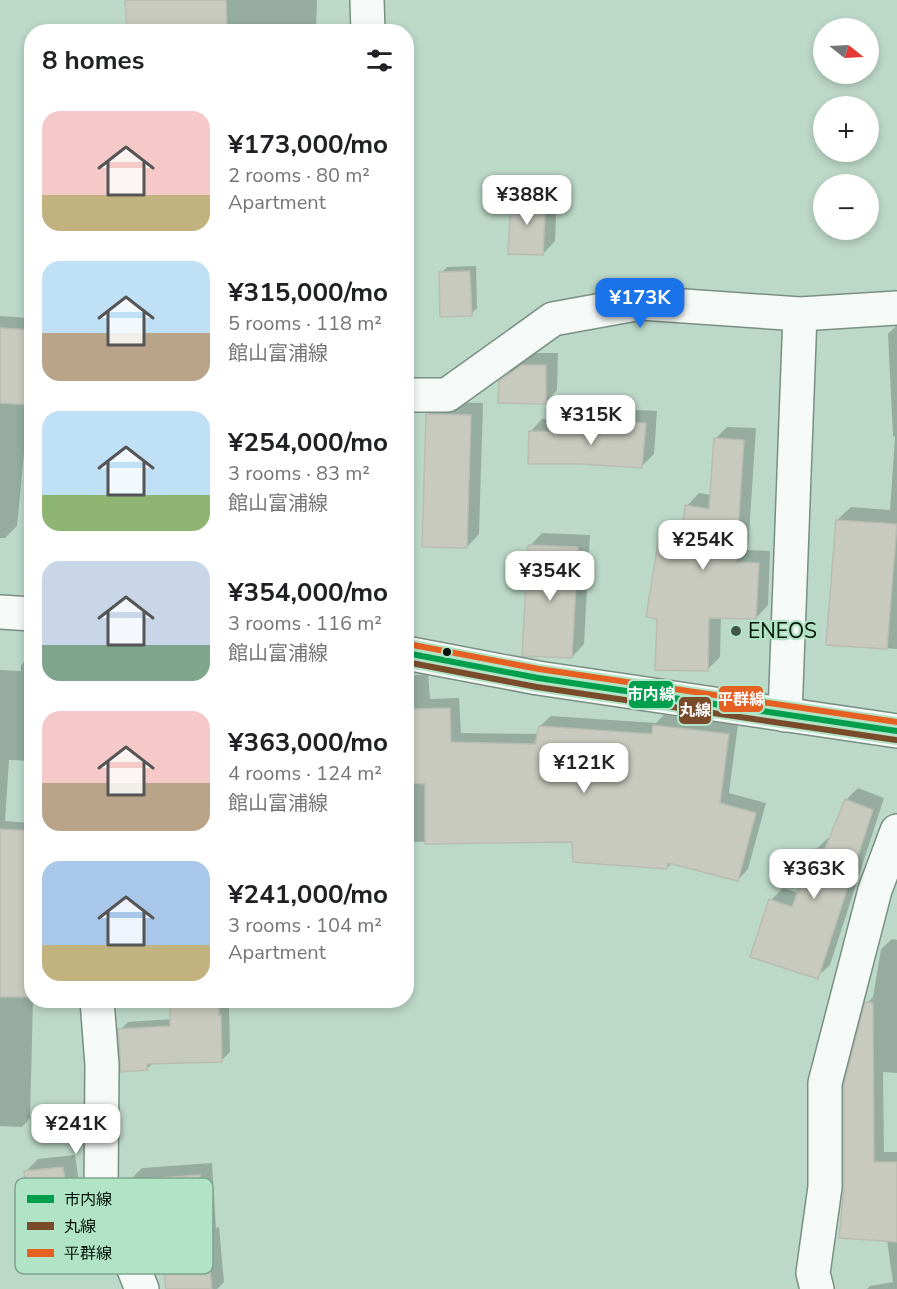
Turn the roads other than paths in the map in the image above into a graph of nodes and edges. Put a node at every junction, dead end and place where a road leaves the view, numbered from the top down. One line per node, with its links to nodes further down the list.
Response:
1 (367, 0): 2 (street)
2 (368, 24)
3 (897, 308): 4 (street)
4 (800, 314): 5 (street); 9 (street)
5 (414, 395)
6 (0, 612): 7 (street)
7 (24, 614)
8 (414, 655): 9 (street)
9 (785, 715): 10 (street)
10 (897, 730)
11 (897, 831): 16 (street)
12 (98, 1008): 13 (street)
13 (101, 1178)
14 (136, 1274): 15 (street)
15 (142, 1289)
16 (817, 1289)

